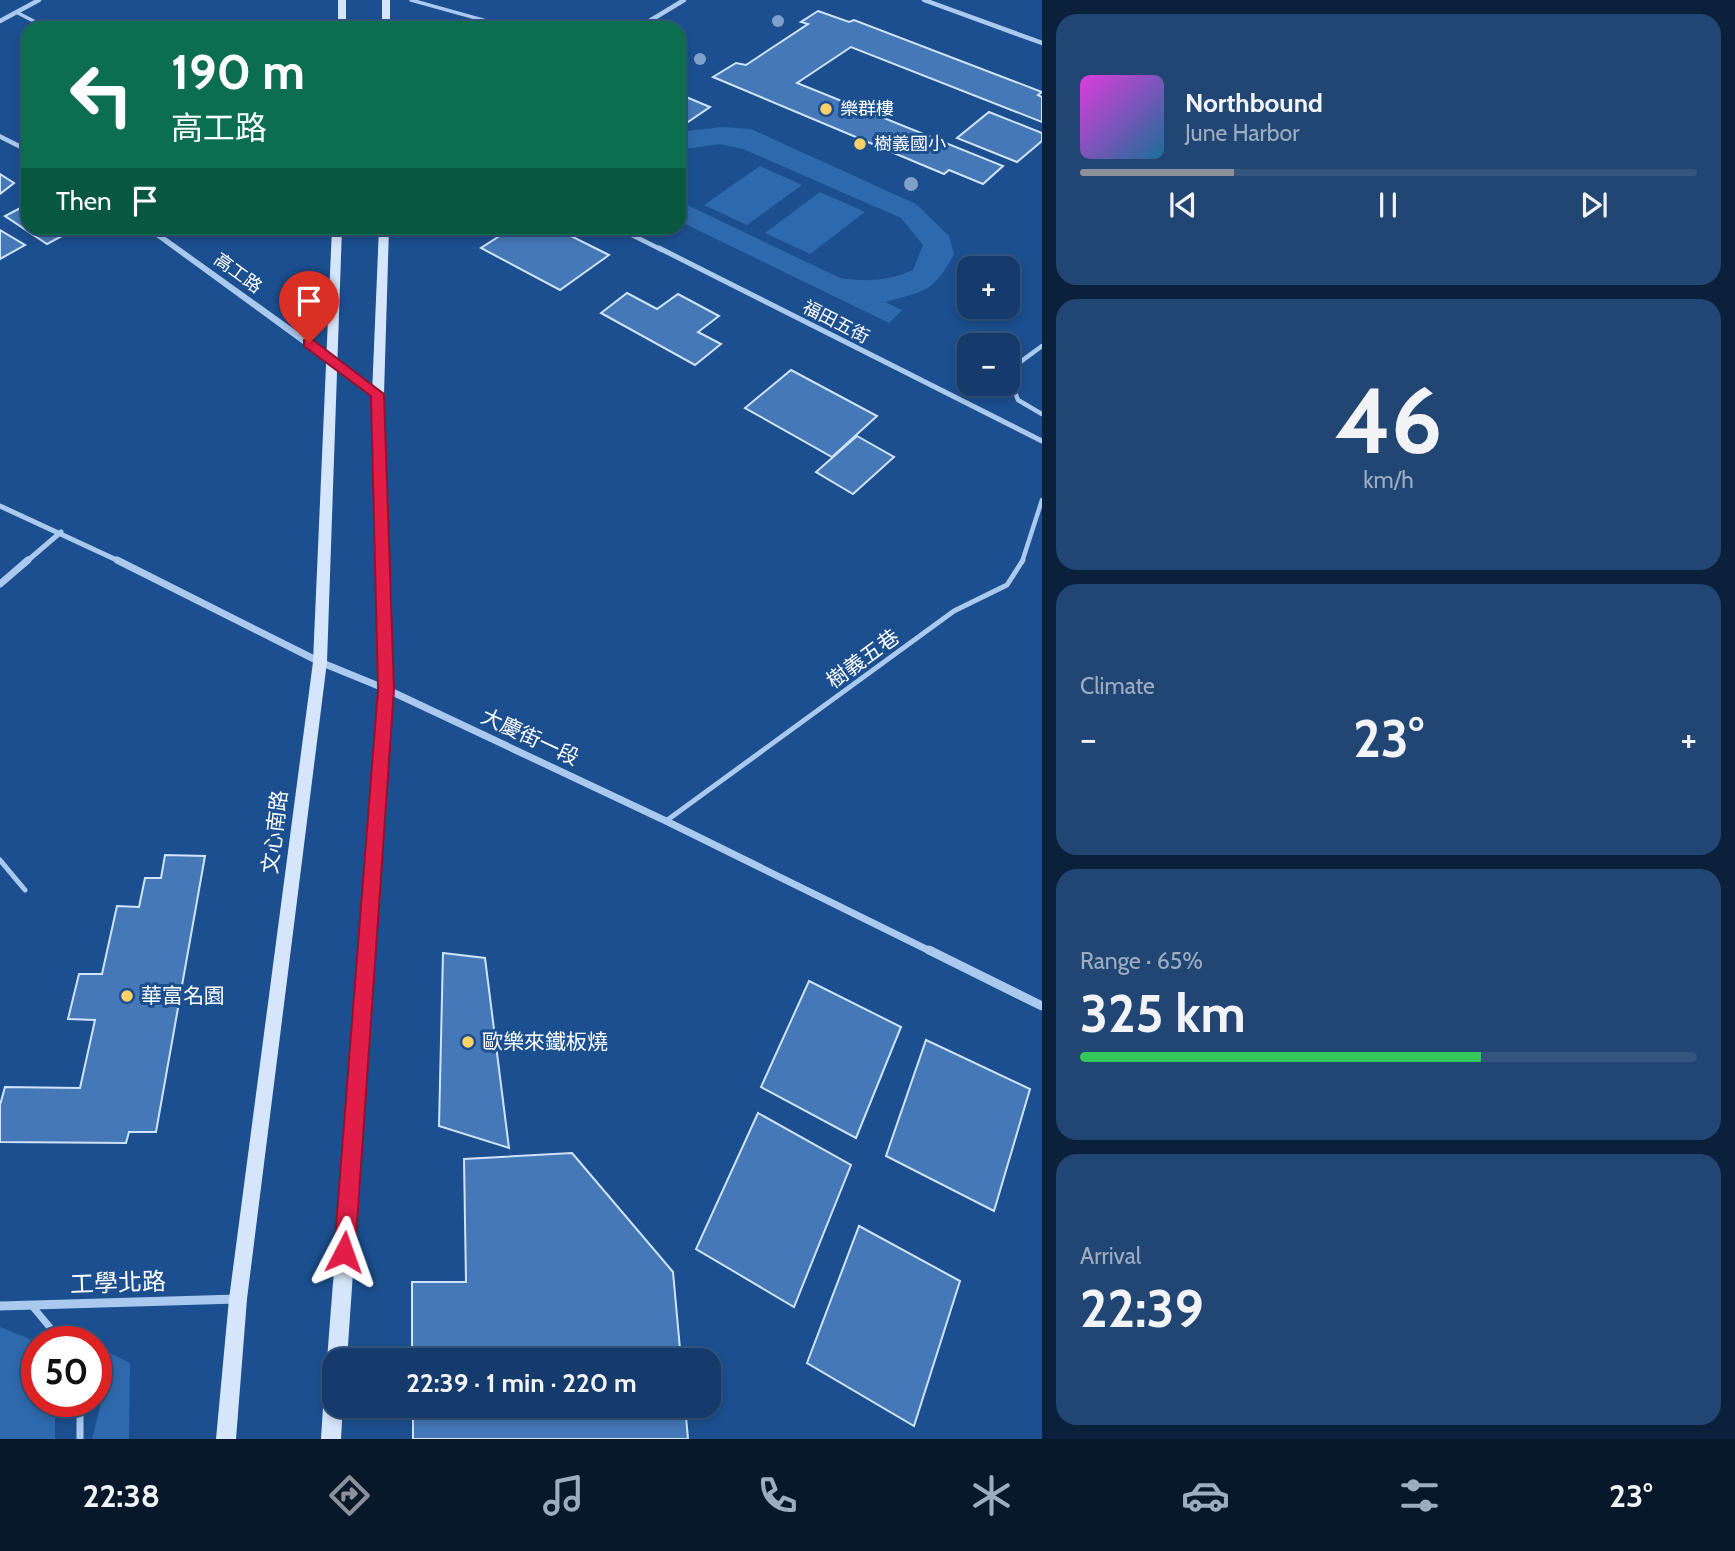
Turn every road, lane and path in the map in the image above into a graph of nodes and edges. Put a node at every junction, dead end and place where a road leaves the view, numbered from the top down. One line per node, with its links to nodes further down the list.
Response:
1 (39, 0): 7 (street)
2 (342, 0): 10 (main road)
3 (386, 0): 11 (main road)
4 (411, 0): 12 (lane)
5 (684, 0): 13 (street)
6 (926, 0): 14 (street)
7 (18, 13): 8 (street); 9 (lane)
8 (0, 21)
9 (33, 21)
10 (342, 21)
11 (386, 21)
12 (489, 21)
13 (650, 21)
14 (1042, 43)
15 (0, 136): 16 (street)
16 (21, 147)
17 (158, 235): 22 (street, 高工路)
18 (337, 235): 22 (main road, 文心南路)
19 (384, 235): 24 (main road)
20 (632, 235): 27 (street, 福田五街)
21 (1042, 346): 23 (lane)
22 (330, 358): 24 (street, 高工路); 32 (main road, 文心南路)
23 (1020, 363)
24 (378, 394): 33 (main road)
25 (1017, 396): 26 (lane)
26 (1042, 414)
27 (1042, 442)
28 (1042, 500): 34 (lane, 樹義五巷)
29 (0, 506): 30 (street, 大慶街一段)
30 (61, 532): 31 (street); 32 (street, 大慶街一段)
31 (0, 584)
32 (320, 662): 33 (street, 大慶街一段); 38 (main road, 文心南路)
33 (386, 689): 34 (street, 大慶街一段); 42 (main road)
34 (666, 821): 37 (street, 大慶街一段)
35 (0, 860): 36 (lane)
36 (25, 890)
37 (1042, 1006)
38 (238, 1299): 40 (street, 工學北路); 46 (main road, 文心南路)
39 (0, 1306): 40 (street, 工學北路)
40 (33, 1307): 41 (lane)
41 (49, 1326)
42 (338, 1348)
43 (81, 1417): 45 (lane)
44 (332, 1418): 47 (main road)
45 (80, 1439)
46 (226, 1439)
47 (331, 1439)

